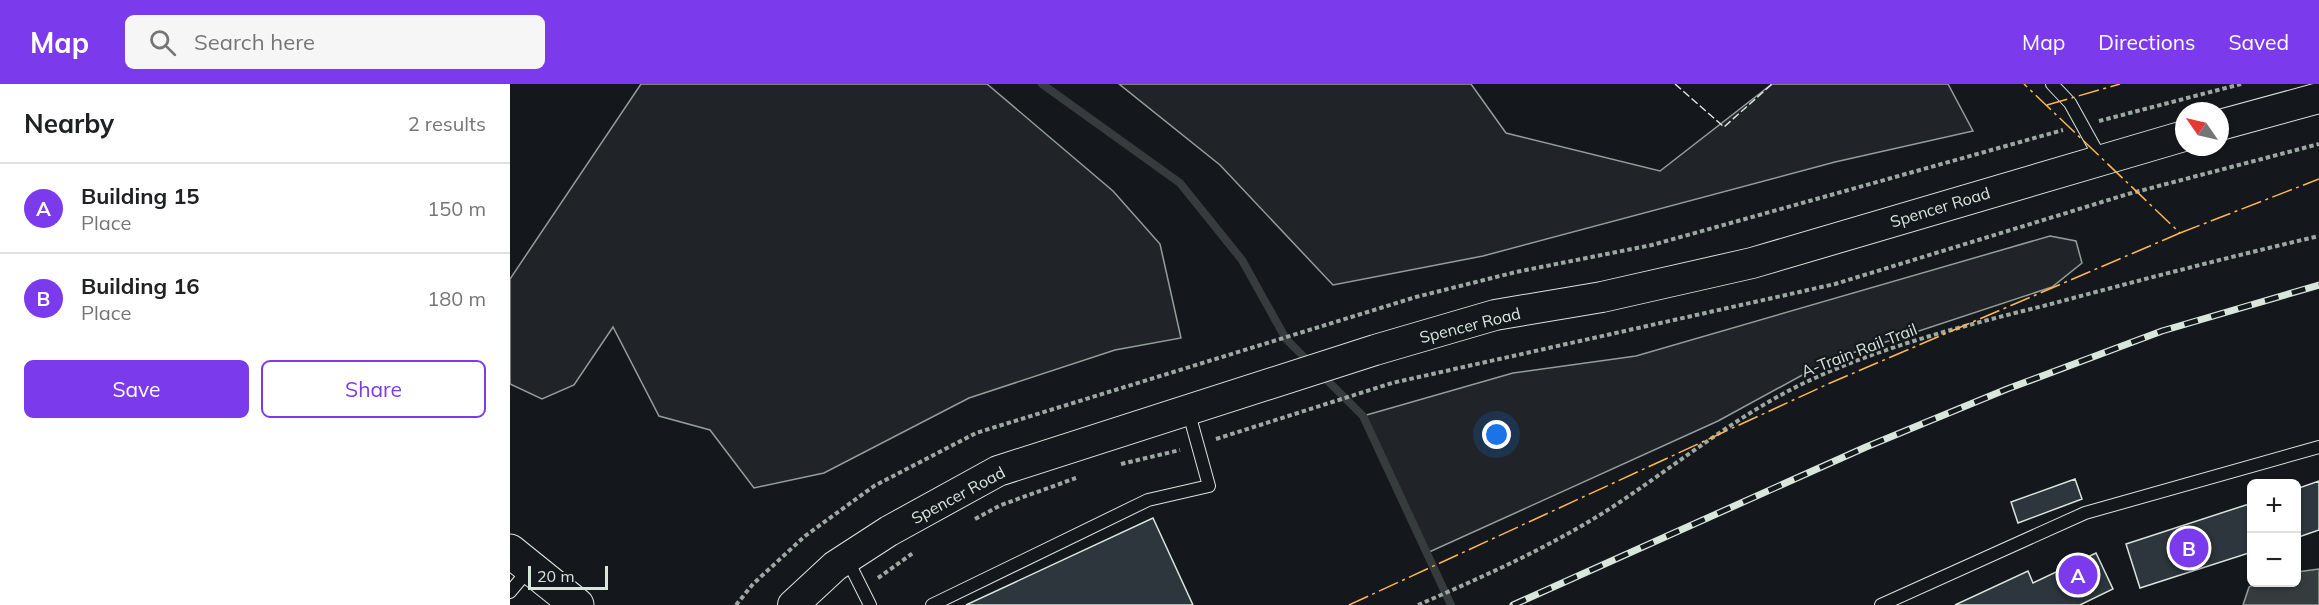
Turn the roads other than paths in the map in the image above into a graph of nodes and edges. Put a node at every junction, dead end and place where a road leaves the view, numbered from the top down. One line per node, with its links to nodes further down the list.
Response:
1 (2052, 84): 5 (lane)
2 (2319, 98): 3 (street)
3 (2229, 123)
4 (2175, 138): 5 (street, Spencer Road)
5 (2101, 159): 6 (street, Spencer Road)
6 (1188, 410): 9 (street, Spencer Road); 14 (lane)
7 (2319, 447): 15 (lane)
8 (520, 559): 10 (lane); 11 (main road)
9 (847, 559): 12 (street, Spencer Road); 13 (lane)
10 (510, 592)
11 (577, 605)
12 (793, 605)
13 (870, 605)
14 (932, 605)
15 (1881, 605)

